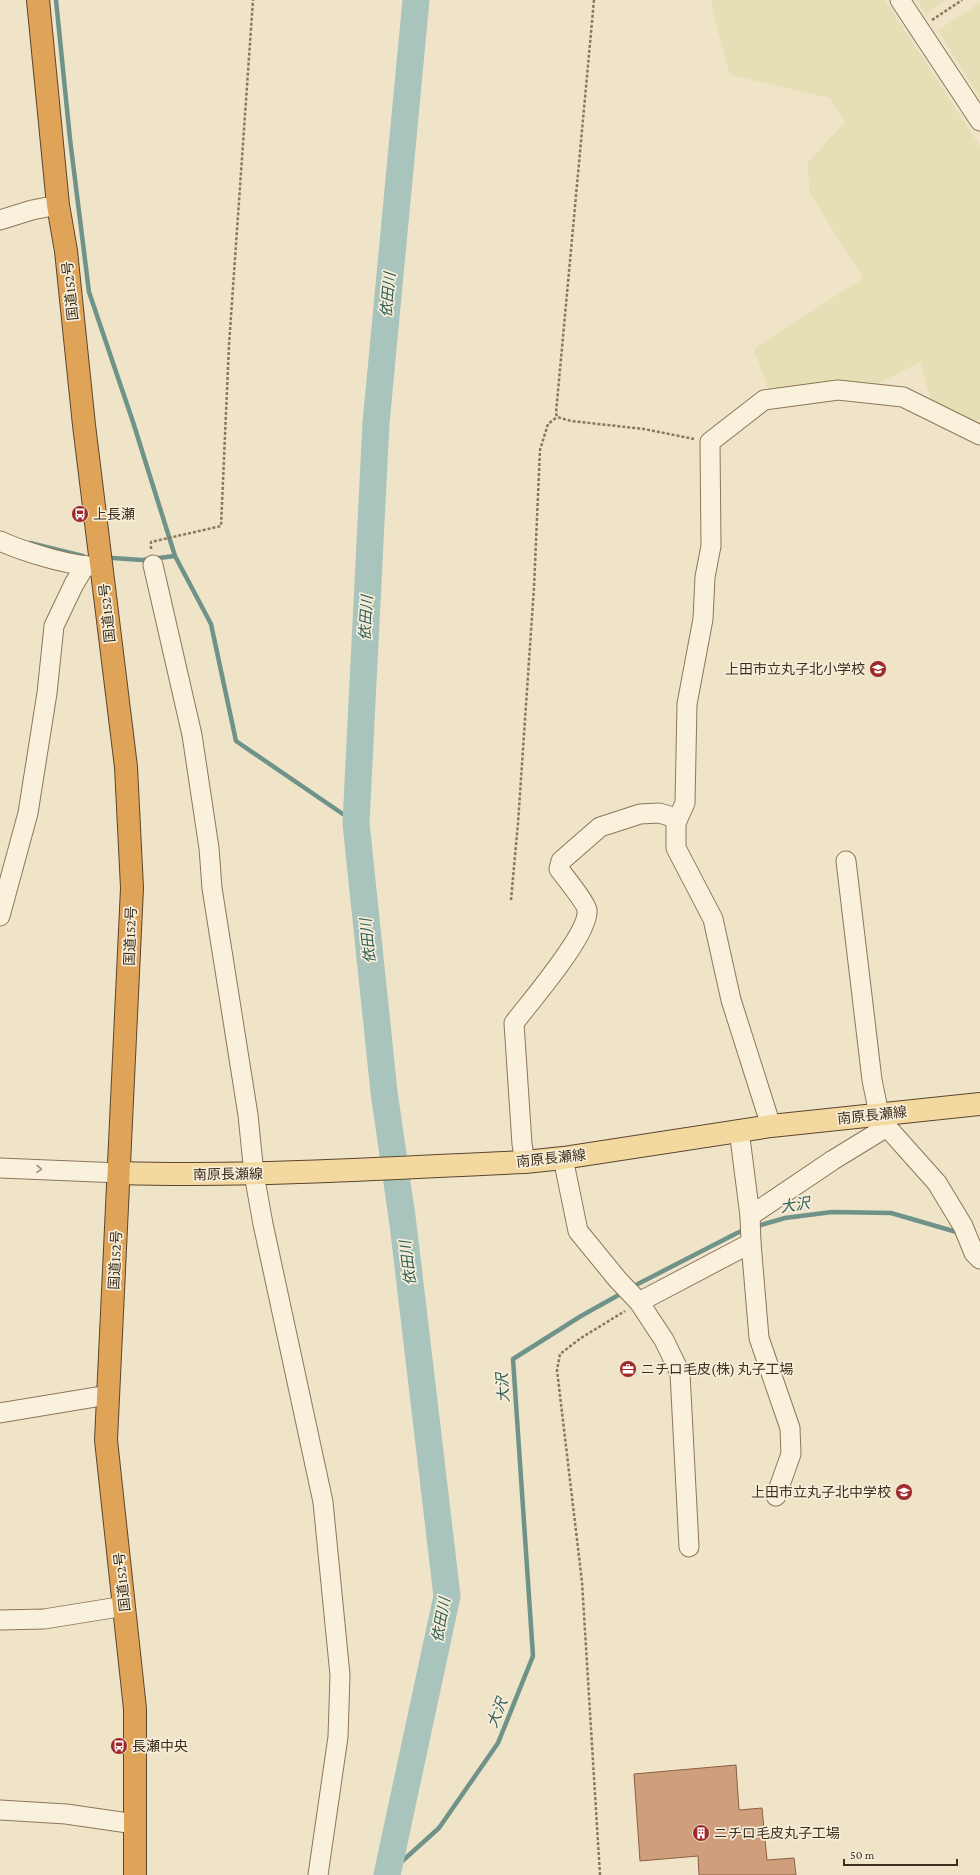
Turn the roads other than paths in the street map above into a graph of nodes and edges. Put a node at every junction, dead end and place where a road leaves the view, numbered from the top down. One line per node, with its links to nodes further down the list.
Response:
1 (38, 0): 4 (highway, 国道152号)
2 (900, 0): 3 (street)
3 (980, 121)
4 (58, 205): 5 (street); 9 (highway, 国道152号)
5 (0, 220)
6 (980, 434): 10 (street)
7 (0, 541): 9 (street)
8 (152, 559): 21 (street)
9 (93, 566): 12 (street); 20 (highway, 国道152号)
10 (676, 823): 15 (street); 18 (street)
11 (846, 861): 14 (street)
12 (0, 916)
13 (980, 1104): 14 (main road, 南原長瀬線)
14 (883, 1120): 15 (main road, 南原長瀬線); 22 (street); 24 (street)
15 (771, 1126): 16 (main road, 南原長瀬線)
16 (739, 1130): 17 (main road, 南原長瀬線); 22 (street)
17 (563, 1158): 18 (main road, 南原長瀬線); 25 (street)
18 (525, 1162): 21 (main road, 南原長瀬線)
19 (0, 1168): 20 (street, one-way to 20)
20 (120, 1173): 21 (main road, 南原長瀬線); 26 (highway, 国道152号)
21 (254, 1174): 35 (street)
22 (750, 1216): 23 (street)
23 (751, 1243): 25 (street); 28 (street)
24 (980, 1259)
25 (639, 1302): 29 (street)
26 (108, 1395): 27 (street); 30 (highway, 国道152号)
27 (0, 1413)
28 (776, 1496)
29 (689, 1547)
30 (125, 1606): 31 (street); 33 (highway, 国道152号)
31 (0, 1620)
32 (0, 1810): 33 (street)
33 (136, 1824): 34 (highway, 国道152号)
34 (135, 1875)
35 (318, 1875)

